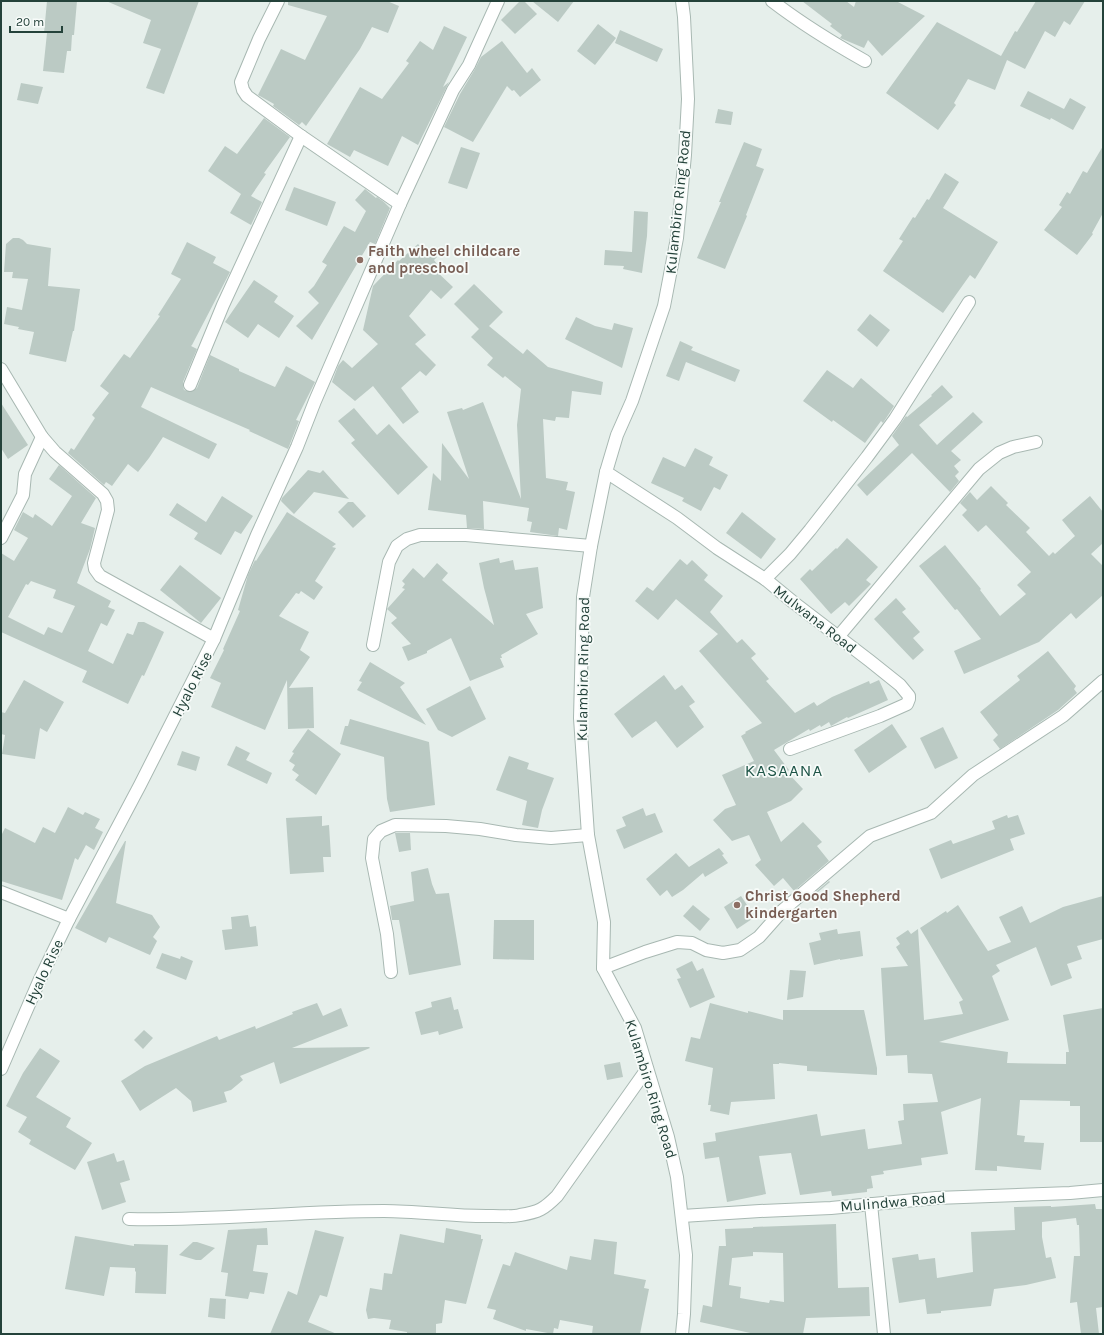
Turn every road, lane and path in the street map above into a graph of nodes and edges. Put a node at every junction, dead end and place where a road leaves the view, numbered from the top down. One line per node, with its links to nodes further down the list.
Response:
1 (278, 1): 6 (street)
2 (498, 1): 7 (street)
3 (682, 1): 13 (street, Kulambiro Ring Road)
4 (772, 1): 5 (street)
5 (865, 62)
6 (301, 136): 7 (street); 10 (street)
7 (400, 204): 18 (street)
8 (969, 302): 16 (street)
9 (1, 369): 11 (street, Hyalo Rise)
10 (190, 385)
11 (42, 437): 14 (street); 18 (street, Hyalo Rise)
12 (1036, 442): 17 (street)
13 (606, 472): 15 (street, Kulambiro Ring Road); 16 (street, Mulwana Road)
14 (1, 538)
15 (591, 546): 19 (street); 22 (street, Kulambiro Ring Road)
16 (765, 579): 17 (street, Mulwana Road)
17 (838, 637): 21 (street, Mulwana Road)
18 (214, 639): 24 (street, Hyalo Rise)
19 (373, 645)
20 (1103, 681): 25 (street)
21 (790, 749)
22 (588, 835): 25 (street, Kulambiro Ring Road); 26 (street)
23 (1, 892): 24 (street)
24 (69, 919): 27 (street, Hyalo Rise)
25 (603, 968): 28 (street, Kulambiro Ring Road)
26 (391, 972)
27 (1, 1069)
28 (647, 1069): 31 (street, Kulambiro Ring Road); 32 (street)
29 (1103, 1190): 30 (street, Mulindwa Road)
30 (871, 1204): 31 (street, Mulindwa Road); 34 (street)
31 (682, 1216): 33 (street, Kulambiro Ring Road)
32 (129, 1219)
33 (682, 1334)
34 (884, 1334)

